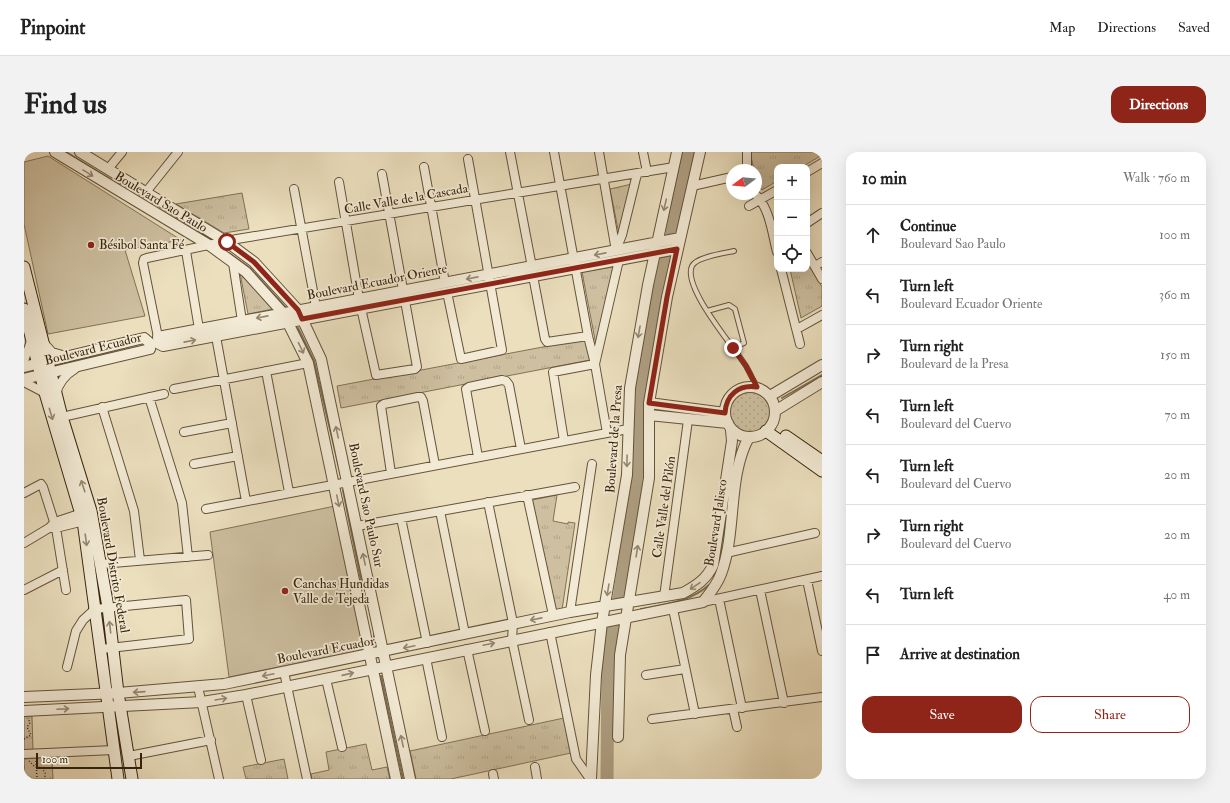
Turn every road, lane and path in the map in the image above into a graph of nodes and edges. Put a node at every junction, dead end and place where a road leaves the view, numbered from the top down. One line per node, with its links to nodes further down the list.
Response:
1 (55, 152): 45 (street, Boulevard Sao Paulo, one-way to 45)
2 (80, 152): 17 (street, Boulevard Sao Paulo)
3 (122, 152): 17 (street)
4 (178, 152): 29 (street)
5 (510, 152): 30 (street)
6 (554, 152): 25 (street)
7 (599, 152): 23 (street)
8 (643, 152): 19 (street)
9 (677, 152): 16 (street, Boulevard de la Presa)
10 (700, 152): 26 (street)
11 (747, 152): 14 (street)
12 (468, 159): 32 (street)
13 (822, 163): 18 (street)
14 (747, 164)
15 (424, 167): 36 (street)
16 (674, 167): 19 (street, Calle Valle de la Cascada); 46 (street, Boulevard de la Presa, one-way to 46)
17 (108, 169): 29 (street, Boulevard Sao Paulo)
18 (810, 170)
19 (647, 172): 21 (street, Calle Valle de la Cascada)
20 (382, 174): 38 (street)
21 (637, 174): 23 (street, Calle Valle de la Cascada); 50 (street)
22 (726, 178): 26 (street)
23 (604, 179): 25 (street, Calle Valle de la Cascada); 50 (street)
24 (339, 182): 40 (street)
25 (561, 186): 30 (street, Calle Valle de la Cascada); 53 (street)
26 (692, 186): 43 (street)
27 (294, 189): 41 (street)
28 (774, 191): 31 (street)
29 (146, 192): 44 (street, Boulevard Sao Paulo)
30 (518, 193): 32 (street, Calle Valle de la Cascada); 56 (street)
31 (762, 196)
32 (475, 200): 36 (street, Calle Valle de la Cascada); 58 (street)
33 (755, 200): 35 (street)
34 (760, 200): 42 (street)
35 (749, 206)
36 (432, 207): 38 (street, Calle Valle de la Cascada); 60 (street)
37 (822, 214): 39 (street)
38 (389, 215): 40 (street, Calle Valle de la Cascada); 61 (street)
39 (810, 221)
40 (345, 222): 41 (street, Calle Valle de la Cascada); 62 (street)
41 (302, 229): 44 (street, Calle Valle de la Cascada); 63 (street)
42 (774, 236)
43 (680, 238): 46 (street, Boulevard Ecuador Oriente); 47 (street)
44 (227, 242): 45 (street, Calle Valle de la Cascada); 66 (street, Boulevard Sao Paulo)
45 (208, 246): 48 (street, Calle Valle de la Cascada); 52 (street, Boulevard Sao Paulo)
46 (655, 249): 47 (street, Boulevard Ecuador Oriente); 50 (street, Boulevard Ecuador Oriente); 107 (street, Boulevard de la Presa, one-way to 107)
47 (677, 249): 97 (street)
48 (186, 251): 70 (street); 74 (street, Calle Valle de la Cascada)
49 (734, 251): 65 (lane)
50 (617, 255): 53 (street, Boulevard Ecuador Oriente); 82 (street)
51 (810, 256): 54 (street)
52 (233, 263): 68 (street, Boulevard Sao Paulo); 69 (street)
53 (575, 263): 56 (street, Boulevard Ecuador Oriente); 73 (street)
54 (818, 264): 59 (street)
55 (24, 267): 75 (main road, Boulevard Distrito Federal)
56 (533, 271): 58 (street, Boulevard Ecuador Oriente); 73 (street)
57 (783, 272): 71 (street)
58 (490, 279): 60 (street, Boulevard Ecuador Oriente); 60 (street)
59 (822, 279)
60 (446, 287): 61 (street, Boulevard Ecuador Oriente)
61 (404, 295): 62 (street, Boulevard Ecuador Oriente); 62 (street)
62 (360, 304): 63 (street, Boulevard Ecuador Oriente); 66 (street, Boulevard Ecuador Oriente)
63 (316, 307): 66 (street, Boulevard Ecuador Oriente)
64 (24, 309): 75 (main road, Boulevard Distrito Federal)
65 (706, 311): 77 (lane); 77 (lane)
66 (300, 315): 68 (street, Boulevard Ecuador Oriente); 121 (street, Boulevard Sao Paulo Sur, one-way to 66)
67 (822, 315): 71 (street)
68 (286, 317): 69 (street, Boulevard Ecuador Oriente, one-way to 69); 72 (street, Boulevard Ecuador Oriente); 81 (street, Boulevard Sao Paulo Sur, one-way to 81)
69 (242, 321): 72 (street, Boulevard Ecuador Oriente)
70 (199, 329): 72 (street, Boulevard Ecuador Oriente); 74 (street, Boulevard Ecuador Oriente)
71 (797, 329): 76 (street)
72 (215, 331): 74 (street, Boulevard Ecuador Oriente, one-way to 72); 88 (street)
73 (588, 336): 82 (street)
74 (158, 337)
75 (37, 338): 78 (street); 79 (street); 80 (main road, Boulevard Distrito Federal)
76 (800, 344)
77 (733, 348): 91 (lane)
78 (67, 357): 80 (street, Boulevard Ecuador); 84 (street, Boulevard Ecuador)
79 (24, 361)
80 (42, 362): 85 (street, Boulevard Ecuador); 87 (main road, Boulevard Distrito Federal)
81 (308, 363): 86 (street); 122 (street, Boulevard Sao Paulo Sur)
82 (595, 364): 109 (street); 111 (street)
83 (822, 365): 95 (street)
84 (79, 366): 87 (street, Boulevard Ecuador); 93 (street)
85 (24, 367)
86 (266, 371): 88 (street); 124 (street)
87 (45, 374): 89 (street, Boulevard Ecuador); 93 (main road, Boulevard Distrito Federal)
88 (224, 379): 92 (street); 104 (street)
89 (24, 380): 93 (street)
90 (822, 382): 99 (street)
91 (757, 387): 95 (street); 100 (street)
92 (174, 389)
93 (50, 394): 102 (main road, Boulevard Distrito Federal); 131 (main road, Boulevard Distrito Federal, one-way to 131)
94 (164, 394): 96 (street)
95 (770, 396): 99 (street)
96 (149, 397): 98 (street); 139 (street)
97 (649, 403): 100 (street); 101 (street)
98 (102, 407): 102 (street); 140 (street)
99 (775, 411): 106 (street)
100 (725, 413): 105 (street)
101 (649, 415): 103 (street); 152 (street, one-way to 101)
102 (62, 417): 131 (main road, Boulevard Distrito Federal, one-way to 102)
103 (688, 420): 105 (street); 150 (street, Calle Valle del Pilón)
104 (232, 423): 108 (street); 113 (street)
105 (730, 426): 110 (street); 150 (street, Boulevard Jalisco, one-way to 150)
106 (769, 428): 110 (street); 115 (main road); 119 (main road)
107 (628, 429): 109 (street); 154 (street, Boulevard de la Presa, one-way to 154)
108 (184, 432)
109 (607, 433): 111 (street)
110 (749, 437): 137 (street, Boulevard Jalisco)
111 (564, 441): 112 (street)
112 (521, 449): 114 (street); 114 (street)
113 (238, 456): 116 (street); 127 (street)
114 (478, 457): 118 (street)
115 (822, 461)
116 (194, 464)
117 (592, 464): 158 (street)
118 (435, 465): 120 (street); 120 (street)
119 (822, 471)
120 (391, 473): 121 (street)
121 (348, 481): 122 (street); 134 (street, Boulevard Sao Paulo Sur)
122 (335, 484): 124 (street); 172 (street, Boulevard Sao Paulo Sur, one-way to 172)
123 (575, 487): 126 (street)
124 (289, 492): 127 (street)
125 (24, 493): 133 (street)
126 (527, 495): 128 (street); 159 (street)
127 (246, 501): 129 (street)
128 (488, 502): 130 (street); 162 (street)
129 (206, 509)
130 (440, 510): 132 (street); 164 (street)
131 (87, 516): 133 (street); 141 (main road, Boulevard Distrito Federal); 146 (main road, Boulevard Distrito Federal, one-way to 146)
132 (401, 518): 134 (street); 166 (street)
133 (53, 526): 136 (street); 142 (street)
134 (357, 526): 171 (street, Boulevard Sao Paulo Sur, one-way to 134)
135 (815, 533): 137 (street)
136 (24, 543)
137 (726, 553): 153 (street, Boulevard Jalisco)
138 (208, 555): 139 (street)
139 (188, 557): 140 (street)
140 (140, 560): 141 (street)
141 (101, 564): 144 (main road, Boulevard Distrito Federal)
142 (63, 570): 147 (street); 148 (street)
143 (822, 576): 145 (street)
144 (104, 580): 146 (street); 155 (main road, Boulevard Distrito Federal)
145 (807, 580): 149 (street); 170 (street)
146 (92, 581): 156 (main road, Boulevard Distrito Federal)
147 (24, 590)
148 (66, 590)
149 (760, 590): 151 (street); 189 (street)
150 (664, 597): 152 (street, Boulevard Jalisco)
151 (720, 599): 153 (street); 192 (street)
152 (630, 602): 154 (street, Boulevard Ecuador); 160 (street)
153 (703, 602): 157 (street)
154 (605, 605): 158 (street, Boulevard Ecuador); 161 (street, Boulevard de la Presa)
155 (108, 607): 156 (street); 167 (main road, Boulevard Distrito Federal, one-way to 155); 167 (street)
156 (95, 609): 169 (main road, Boulevard Distrito Federal); 175 (street)
157 (673, 609): 160 (street); 177 (street)
158 (570, 612): 159 (street, Boulevard Ecuador)
159 (553, 615): 162 (street, Boulevard Ecuador, one-way to 162)
160 (626, 617): 161 (street, Boulevard Ecuador); 201 (street)
161 (602, 622): 163 (street, Boulevard Ecuador); 220 (street, Boulevard de la Presa)
162 (512, 623): 164 (street, Boulevard Ecuador); 165 (street)
163 (550, 632): 165 (street, Boulevard Ecuador); 220 (street)
164 (465, 634): 166 (street, Boulevard Ecuador)
165 (512, 640): 168 (street, Boulevard Ecuador, one-way to 165); 197 (street)
166 (426, 643): 171 (street, Boulevard Ecuador, one-way to 171)
167 (113, 648): 169 (street); 183 (main road, Boulevard Distrito Federal)
168 (467, 649): 173 (street, Boulevard Ecuador); 199 (street)
169 (101, 650): 184 (main road, Boulevard Distrito Federal)
170 (822, 651)
171 (383, 652): 172 (street, Boulevard Ecuador); 174 (street, Boulevard Sao Paulo Sur)
172 (370, 654): 176 (street, Boulevard Sao Paulo Sur); 178 (street, Boulevard Ecuador)
173 (426, 658): 174 (street, Boulevard Ecuador); 200 (street)
174 (386, 666): 176 (street, Boulevard Ecuador); 218 (street, Boulevard Sao Paulo Sur, one-way to 174)
175 (67, 667)
176 (373, 668): 180 (street, Boulevard Ecuador, one-way to 176); 217 (street, Boulevard Sao Paulo Sur)
177 (685, 669): 179 (street); 195 (street)
178 (284, 672): 181 (street, Boulevard Ecuador, one-way to 181); 182 (street)
179 (646, 675)
180 (326, 679): 182 (street, Boulevard Ecuador); 204 (street)
181 (198, 687): 183 (street, Boulevard Ecuador, one-way to 183); 188 (street)
182 (287, 687): 185 (street, Boulevard Ecuador); 216 (street)
183 (118, 693): 184 (street, Boulevard Ecuador); 191 (main road, Boulevard Distrito Federal)
184 (106, 694): 186 (street, Boulevard Ecuador); 190 (main road, Boulevard Distrito Federal)
185 (246, 695): 188 (street, Boulevard Ecuador, one-way to 185); 208 (street)
186 (24, 697)
187 (822, 697): 189 (street)
188 (202, 702): 191 (street, Boulevard Ecuador); 203 (street)
189 (784, 703): 192 (street)
190 (108, 706): 191 (street, Boulevard Ecuador); 194 (street, Boulevard Ecuador, one-way to 190); 205 (main road, Boulevard Distrito Federal)
191 (121, 706): 207 (main road, Boulevard Distrito Federal)
192 (742, 708): 193 (street)
193 (733, 709): 195 (street); 198 (street)
194 (26, 711): 202 (path)
195 (695, 714): 196 (street)
196 (652, 718)
197 (529, 720)
198 (737, 727)
199 (485, 731)
200 (442, 737)
201 (618, 737)
202 (24, 739)
203 (211, 740): 207 (street); 215 (street)
204 (342, 747)
205 (114, 750): 206 (street); 213 (main road, Boulevard Distrito Federal)
206 (29, 754): 209 (path); 209 (path)
207 (129, 756): 214 (main road, Boulevard Distrito Federal)
208 (261, 760)
209 (37, 767): 211 (path); 212 (path)
210 (535, 767): 219 (street)
211 (37, 779)
212 (44, 779)
213 (118, 779)
214 (132, 779)
215 (219, 779)
216 (307, 779)
217 (396, 779)
218 (410, 779)
219 (537, 779)
220 (591, 779)

